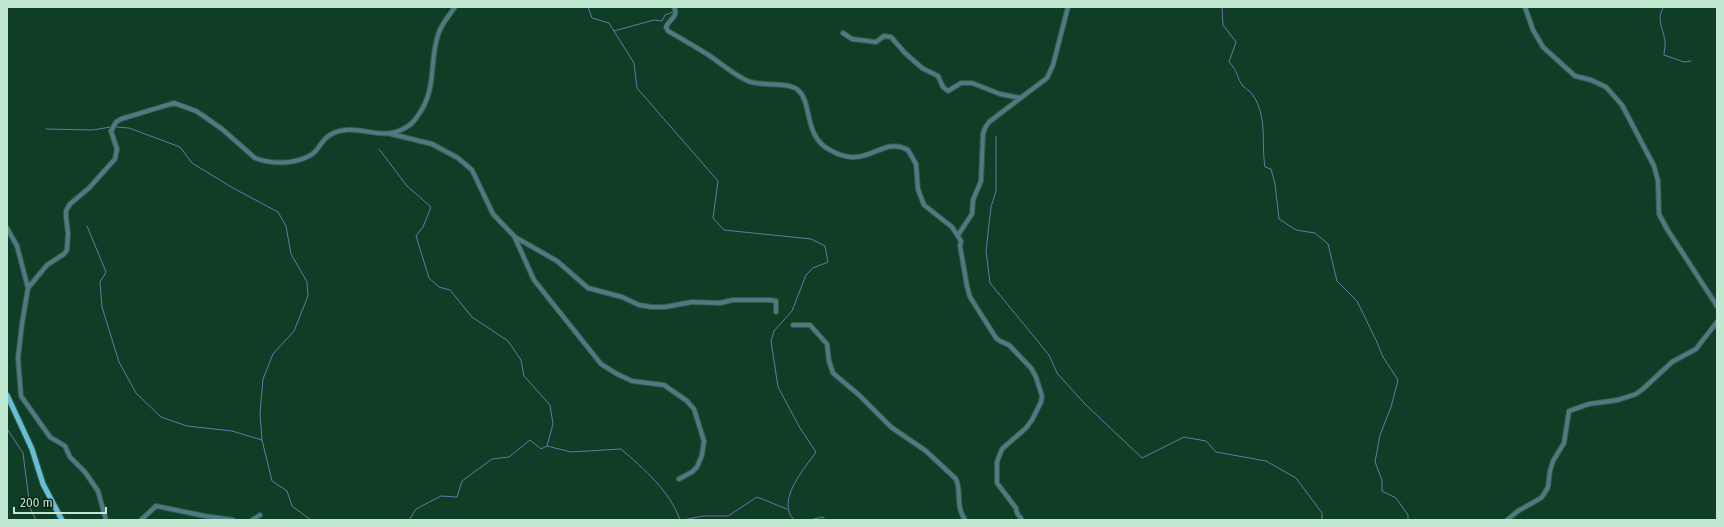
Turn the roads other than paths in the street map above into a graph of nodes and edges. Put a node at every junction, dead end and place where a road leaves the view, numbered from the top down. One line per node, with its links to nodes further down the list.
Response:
1 (455, 7): 7 (street)
2 (674, 7): 9 (street)
3 (1068, 7): 6 (street)
4 (1525, 7): 12 (street)
5 (842, 33): 6 (street)
6 (1021, 98): 9 (street)
7 (391, 134): 10 (street); 11 (street)
8 (7, 228): 11 (street)
9 (958, 235): 25 (street)
10 (515, 237): 13 (street); 17 (street)
11 (28, 288): 20 (street)
12 (1717, 306)
13 (776, 312)
14 (1717, 322): 26 (street)
15 (793, 325): 24 (street)
16 (7, 395): 19 (main road)
17 (680, 479)
18 (260, 515): 23 (street)
19 (62, 520)
20 (106, 520)
21 (140, 520): 22 (street)
22 (233, 520)
23 (252, 520)
24 (965, 520)
25 (1022, 520)
26 (1507, 520)

